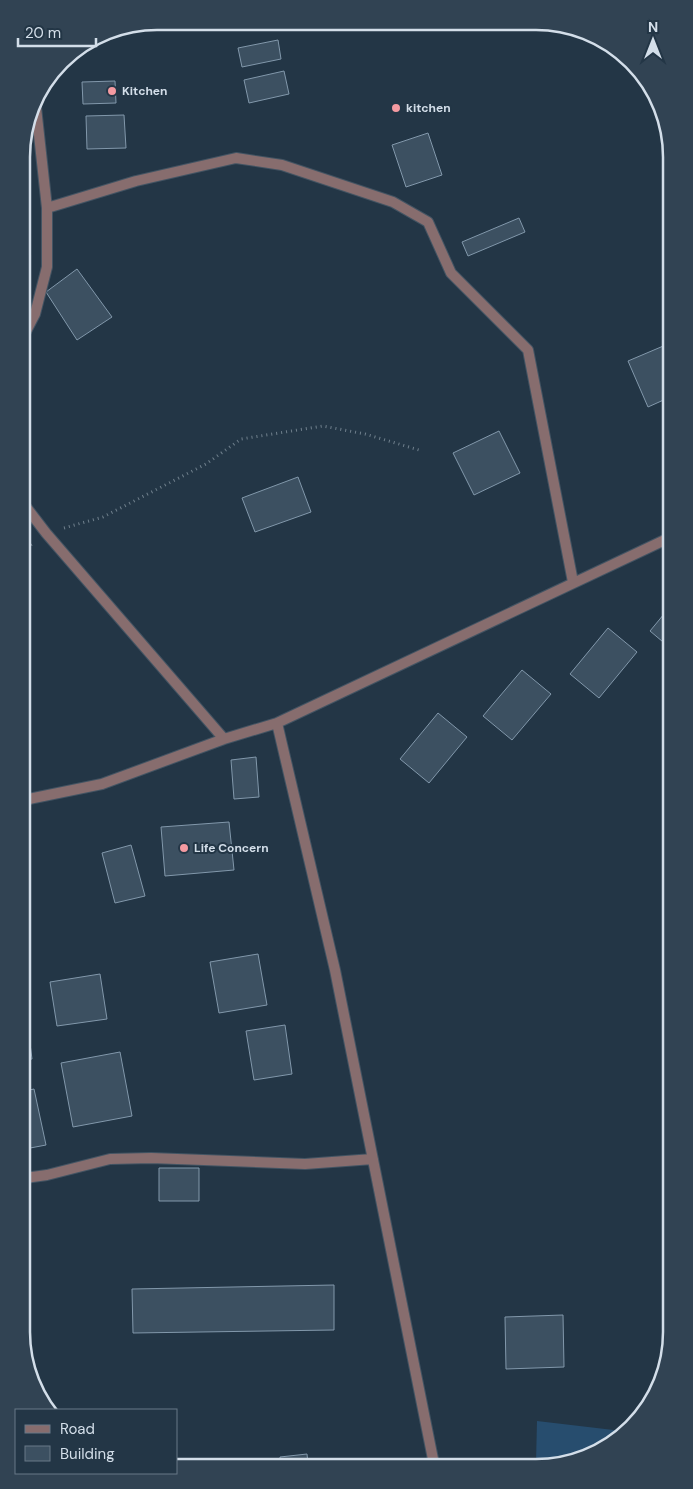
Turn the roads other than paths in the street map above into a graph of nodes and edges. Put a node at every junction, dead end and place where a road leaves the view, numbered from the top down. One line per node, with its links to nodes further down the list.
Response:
1 (37, 116): 2 (street)
2 (47, 208): 3 (street); 6 (street)
3 (30, 324)
4 (30, 512): 8 (street)
5 (663, 540): 6 (street)
6 (573, 582): 7 (street)
7 (277, 723): 8 (street); 10 (street)
8 (224, 739): 9 (street)
9 (30, 799)
10 (373, 1159): 11 (street); 12 (street)
11 (30, 1177)
12 (433, 1459)

